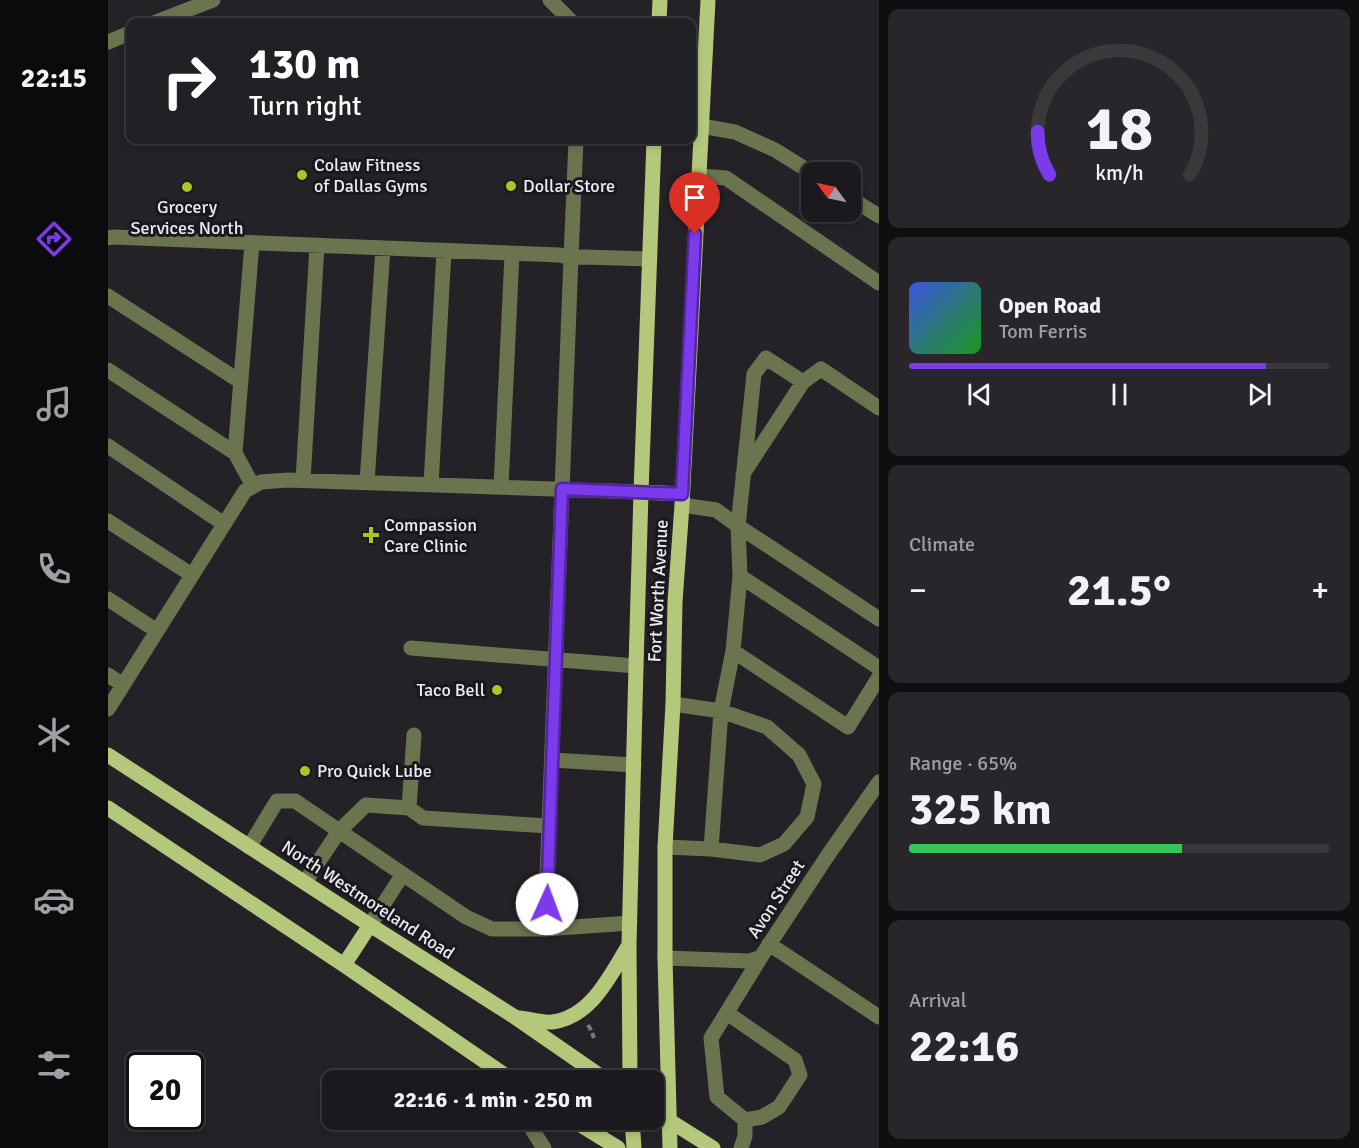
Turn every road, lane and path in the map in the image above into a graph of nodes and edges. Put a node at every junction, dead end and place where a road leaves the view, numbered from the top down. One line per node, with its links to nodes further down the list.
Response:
1 (213, 0): 5 (street)
2 (550, 0): 6 (street)
3 (660, 0): 7 (main road)
4 (708, 0): 10 (main road, Fort Worth Avenue)
5 (166, 18)
6 (568, 18)
7 (659, 18)
8 (126, 35): 9 (street)
9 (108, 42)
10 (696, 126): 13 (street); 14 (main road, Fort Worth Avenue)
11 (576, 144): 23 (street)
12 (654, 144): 24 (main road, Fort Worth Avenue)
13 (801, 166)
14 (699, 176): 25 (street); 41 (main road, Fort Worth Avenue)
15 (861, 205): 16 (street)
16 (879, 216)
17 (108, 238): 18 (street)
18 (252, 243): 19 (street); 28 (street)
19 (317, 246): 20 (street); 34 (street)
20 (383, 248): 21 (street); 35 (street)
21 (444, 251): 22 (street); 36 (street)
22 (512, 254): 23 (street); 38 (street)
23 (571, 258): 24 (street); 39 (street)
24 (650, 260): 40 (main road, Fort Worth Avenue)
25 (879, 283)
26 (108, 296): 28 (street)
27 (108, 370): 32 (street)
28 (241, 382): 32 (street)
29 (803, 382): 30 (street); 33 (street); 33 (street)
30 (879, 408)
31 (108, 446): 43 (street)
32 (235, 453): 37 (street)
33 (743, 474): 44 (street)
34 (303, 480): 35 (street); 37 (street)
35 (368, 482): 36 (street)
36 (431, 485): 38 (street)
37 (253, 486): 43 (street)
38 (501, 487): 39 (street)
39 (562, 489): 40 (street); 52 (street)
40 (641, 492): 41 (main road); 53 (main road, Fort Worth Avenue)
41 (682, 499): 44 (street); 58 (main road, Fort Worth Avenue)
42 (108, 521): 45 (street)
43 (224, 524): 45 (street)
44 (738, 526): 46 (street); 48 (street)
45 (192, 575): 49 (street)
46 (740, 576): 51 (street); 54 (street)
47 (108, 599): 49 (street)
48 (879, 619)
49 (157, 631): 57 (street)
50 (411, 648): 52 (street)
51 (734, 651): 56 (street); 60 (street)
52 (556, 660): 53 (street); 63 (street)
53 (636, 666): 64 (main road, Fort Worth Avenue)
54 (879, 668)
55 (108, 675): 57 (street)
56 (879, 677)
57 (123, 685): 59 (street)
58 (673, 704): 60 (street); 71 (main road, Fort Worth Avenue)
59 (108, 709)
60 (721, 711): 72 (street); 72 (street)
61 (414, 735): 67 (street)
62 (108, 755): 70 (main road, North Westmoreland Road)
63 (552, 760): 64 (street); 68 (street)
64 (634, 765): 75 (main road, Fort Worth Avenue)
65 (879, 782): 79 (street, Avon Street)
66 (108, 808): 81 (main road)
67 (409, 808): 68 (street); 69 (street)
68 (549, 826): 77 (street)
69 (339, 831): 70 (street); 73 (street); 74 (street)
70 (249, 847): 74 (main road, North Westmoreland Road)
71 (665, 847): 72 (street); 80 (main road, Fort Worth Avenue)
72 (711, 849)
73 (403, 874): 76 (street); 77 (street)
74 (305, 882): 76 (main road, North Westmoreland Road)
75 (630, 923): 77 (street); 78 (main road, Fort Worth Avenue)
76 (370, 925): 81 (main road); 83 (main road, North Westmoreland Road)
77 (545, 929)
78 (629, 945): 83 (main road); 89 (main road, Fort Worth Avenue)
79 (765, 951): 80 (street, Avon Street); 82 (street); 84 (street)
80 (664, 958): 91 (main road, Fort Worth Avenue)
81 (344, 965): 87 (main road)
82 (727, 1013): 92 (street); 92 (street)
83 (515, 1017): 88 (main road, North Westmoreland Road)
84 (879, 1017)
85 (585, 1023): 86 (path)
86 (594, 1038)
87 (497, 1070)
88 (592, 1070)
89 (630, 1070)
90 (664, 1117): 91 (main road)
91 (669, 1120): 99 (main road, Fort Worth Avenue); 100 (main road)
92 (745, 1120): 101 (street)
93 (533, 1130): 96 (street)
94 (589, 1130): 97 (main road)
95 (633, 1130): 98 (main road)
96 (544, 1148)
97 (618, 1148)
98 (634, 1148)
99 (670, 1148)
100 (713, 1148)
101 (741, 1148)

